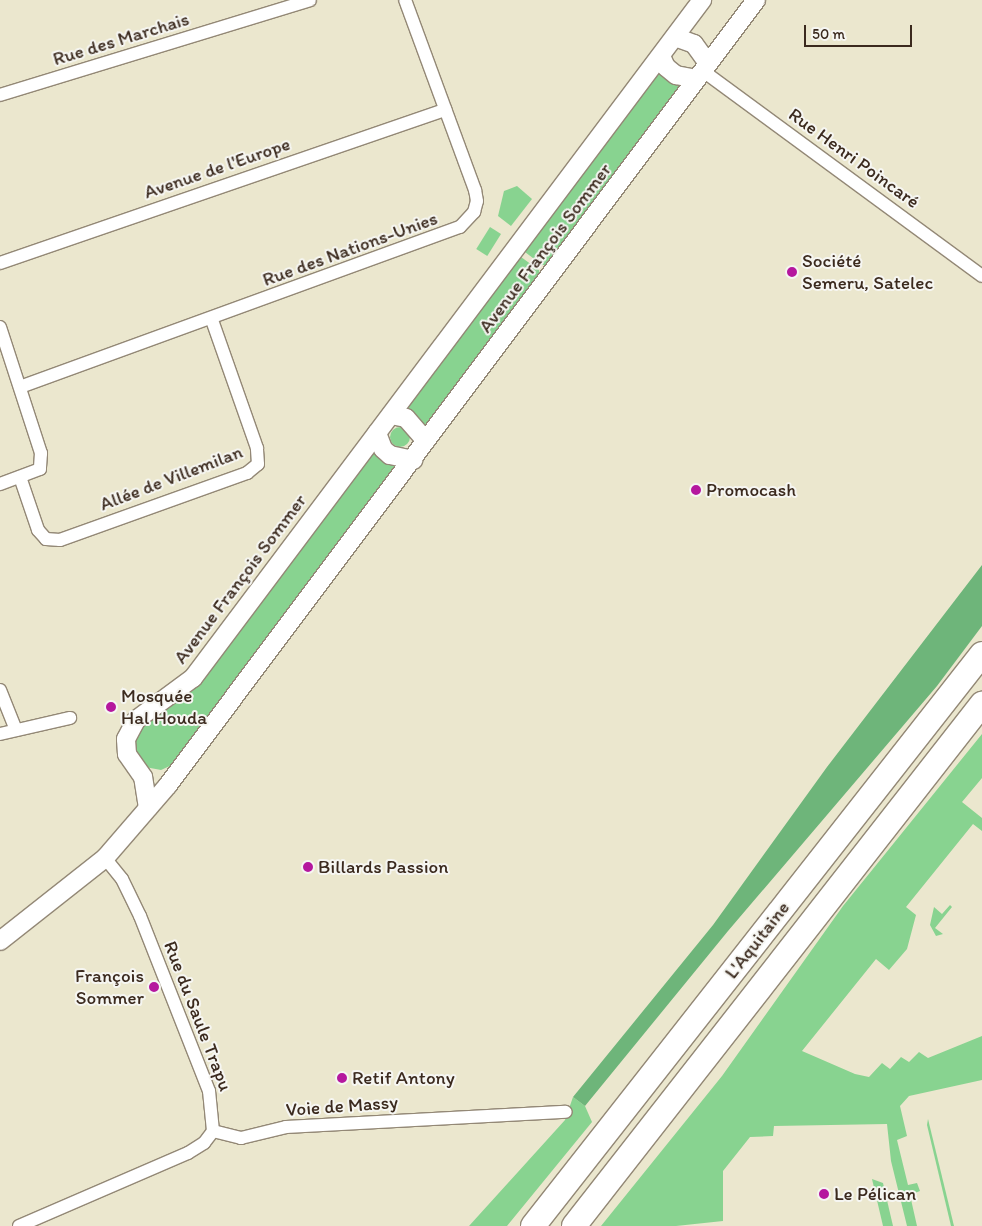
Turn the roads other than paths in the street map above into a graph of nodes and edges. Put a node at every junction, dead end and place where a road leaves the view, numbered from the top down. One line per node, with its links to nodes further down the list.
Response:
1 (310, 0): 5 (street, Rue des Marchais)
2 (405, 0): 10 (street, Rue des Nations-Unies)
3 (702, 0): 6 (street)
4 (756, 0): 8 (street, Avenue François Sommer)
5 (273, 5): 9 (street, Rue des Marchais)
6 (675, 37): 7 (street, Avenue François Sommer); 8 (street)
7 (661, 56): 8 (street); 16 (street, Avenue François Sommer)
8 (703, 71): 12 (street, Rue Henri Poincaré); 18 (street, Avenue François Sommer)
9 (0, 95)
10 (445, 110): 11 (street, Avenue de l'Europe); 13 (street, Rue des Nations-Unies)
11 (0, 263)
12 (982, 276)
13 (212, 320): 15 (street, Rue des Nations-Unies); 20 (street, Allée de Villemilan)
14 (0, 327): 15 (street)
15 (20, 387): 20 (street)
16 (391, 415): 17 (street); 18 (street)
17 (377, 433): 19 (street); 29 (street, Avenue François Sommer)
18 (426, 441): 19 (street)
19 (414, 460): 28 (street)
20 (20, 477): 21 (street)
21 (0, 484)
22 (982, 654): 37 (highway, L'Aquitaine)
23 (0, 690): 26 (street)
24 (982, 704): 38 (highway, L'Aquitaine)
25 (70, 718): 26 (street)
26 (16, 730): 27 (street)
27 (0, 734)
28 (182, 766): 29 (street); 30 (street)
29 (139, 773): 30 (street); 31 (street, Avenue François Sommer)
30 (168, 785): 31 (street)
31 (148, 808): 32 (street)
32 (105, 858): 33 (street); 35 (street, Rue du Saule Trapu)
33 (0, 941)
34 (566, 1112): 35 (street, Voie de Massy)
35 (213, 1130): 36 (street)
36 (19, 1226)
37 (532, 1226)
38 (574, 1226)

